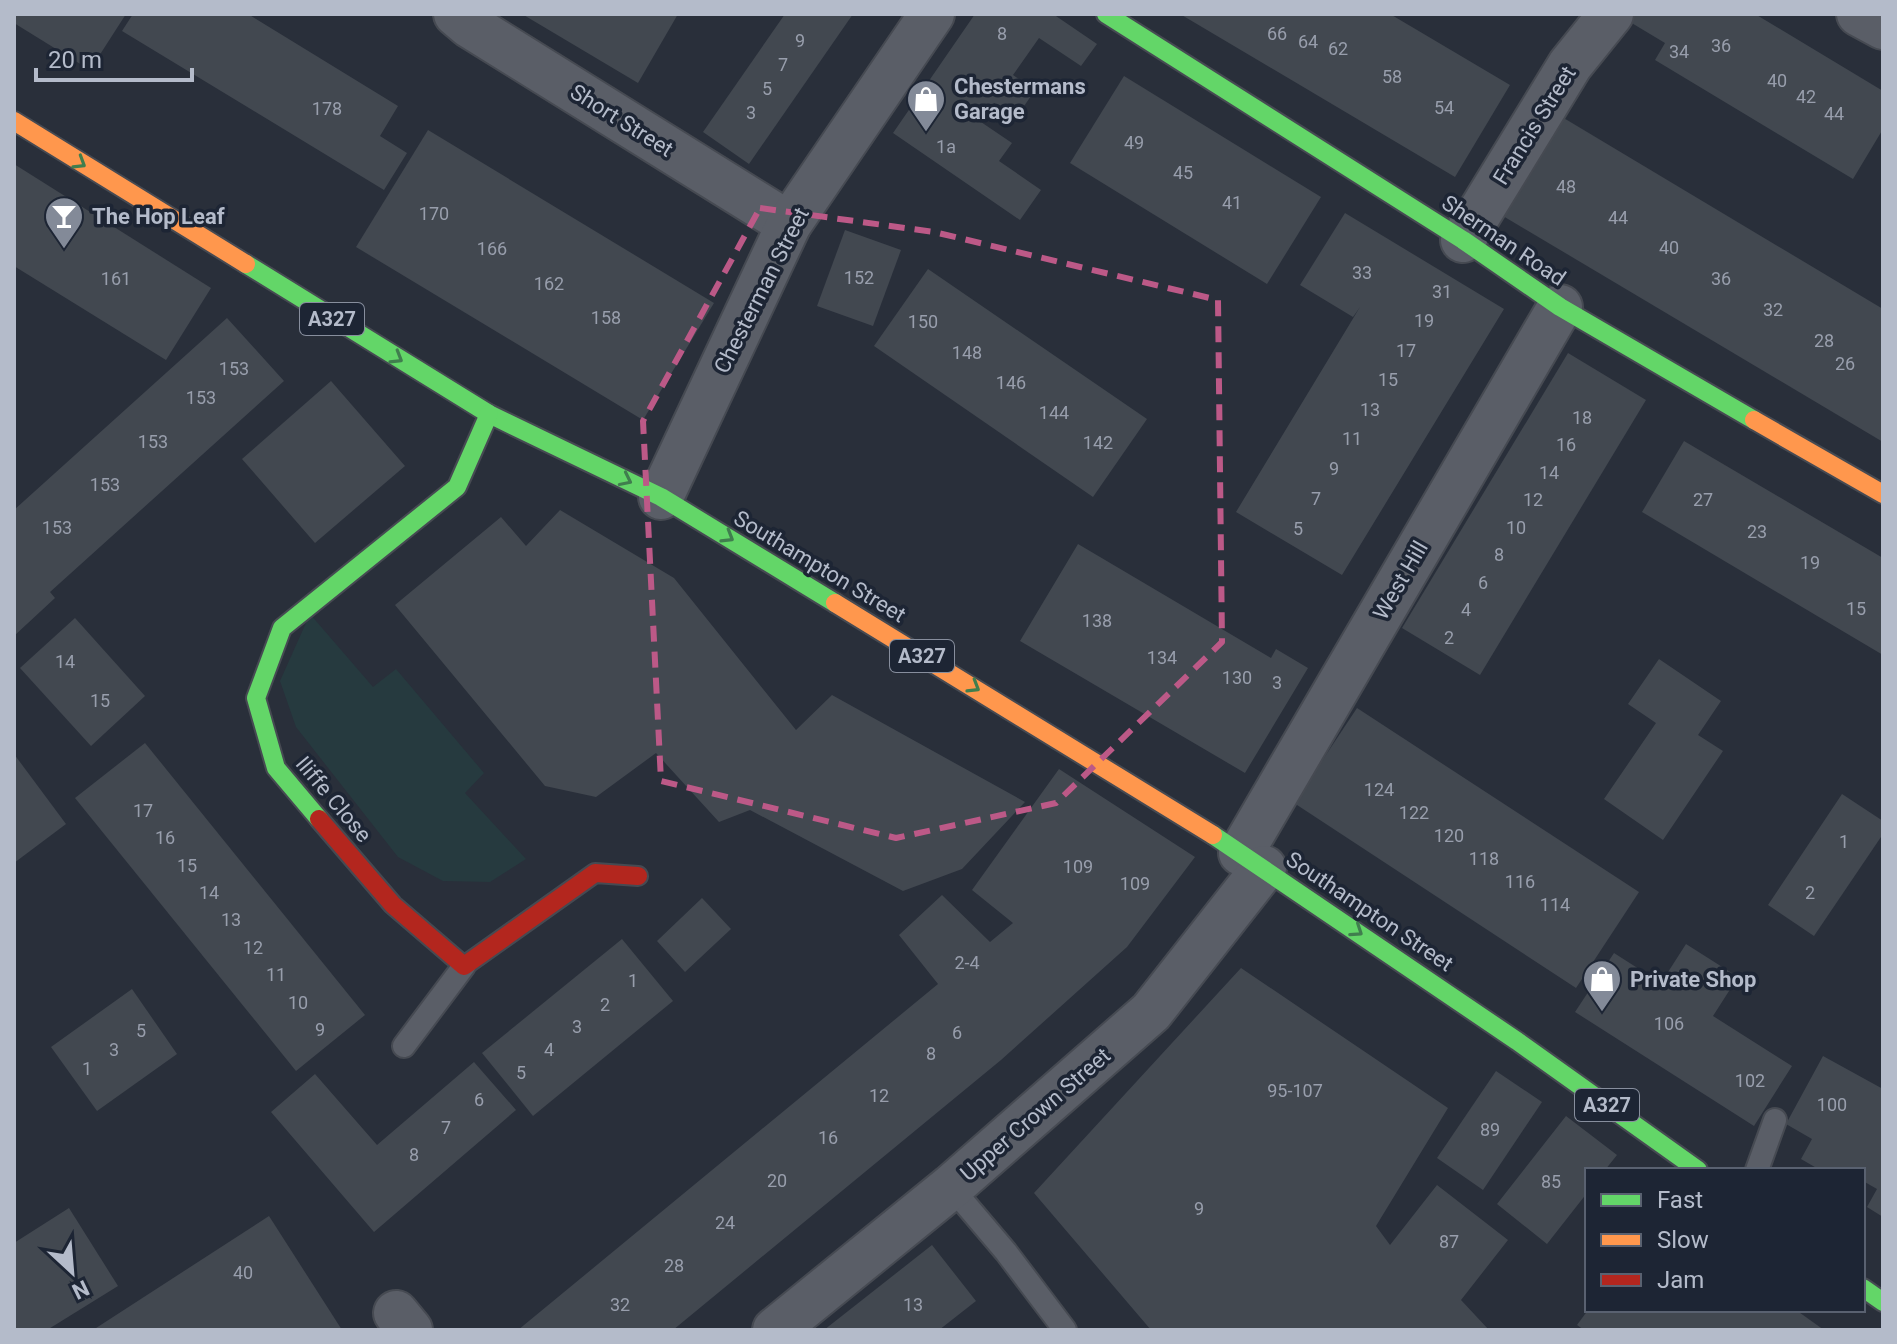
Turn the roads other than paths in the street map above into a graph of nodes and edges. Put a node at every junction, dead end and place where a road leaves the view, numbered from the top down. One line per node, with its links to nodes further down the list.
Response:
1 (456, 14): 8 (street, Short Street)
2 (932, 14): 8 (street, Chesterman Street)
3 (1106, 14): 9 (main road, Sherman Road)
4 (1611, 14): 9 (street, Francis Street)
5 (1859, 14): 6 (street)
6 (1883, 27)
7 (14, 121): 11 (main road, Southampton Street / A327, one-way to 11)
8 (789, 224): 13 (street, Chesterman Street)
9 (1463, 240): 10 (main road, Sherman Road)
10 (1560, 307): 12 (main road, Sherman Road); 14 (street, West Hill)
11 (489, 414): 13 (main road, Southampton Street / A327, one-way to 13); 16 (main road, Iliffe Close)
12 (1883, 494)
13 (661, 497): 14 (main road, Southampton Street / A327, one-way to 14)
14 (1253, 860): 19 (main road, Southampton Street / A327, one-way to 19); 21 (street, Upper Crown Street)
15 (638, 876): 16 (main road)
16 (464, 966): 17 (lane)
17 (404, 1046)
18 (1775, 1120): 20 (lane)
19 (1695, 1168)
20 (1758, 1168)
21 (951, 1187): 24 (street, Upper Crown Street); 25 (lane)
22 (1865, 1289): 23 (main road)
23 (1883, 1302)
24 (775, 1330)
25 (1065, 1330)

